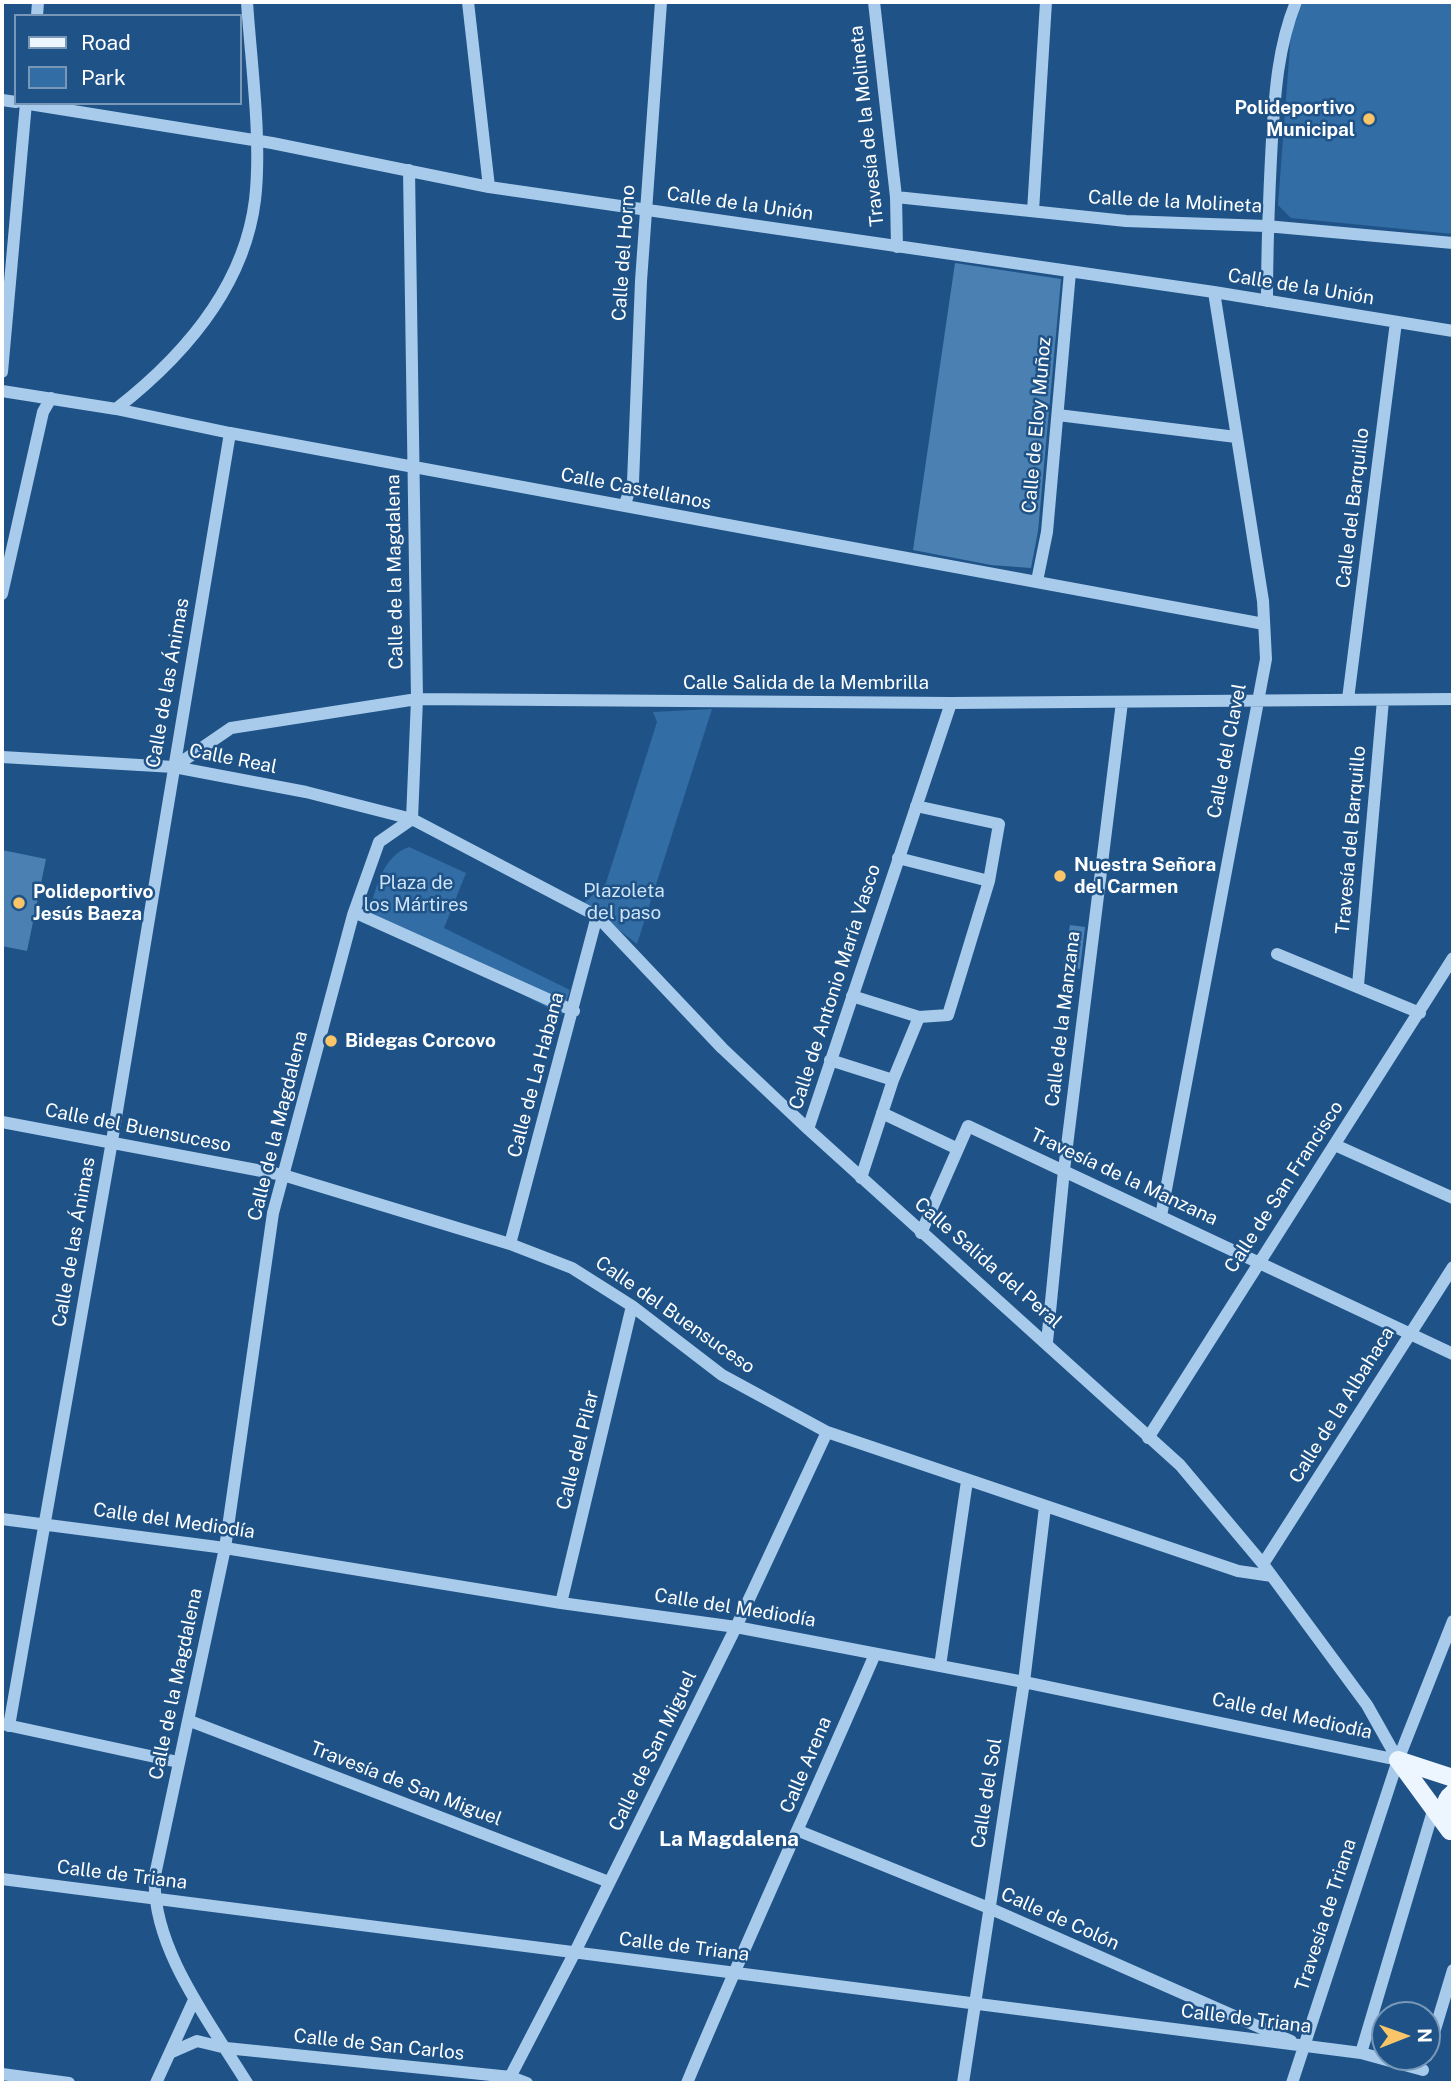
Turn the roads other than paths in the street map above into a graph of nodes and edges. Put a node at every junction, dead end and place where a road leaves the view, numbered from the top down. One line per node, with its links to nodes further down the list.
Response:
1 (247, 2): 9 (street)
2 (468, 2): 11 (street)
3 (661, 2): 13 (street, Calle del Horno)
4 (874, 2): 12 (street, Travesía de la Molineta)
5 (1046, 2): 14 (street)
6 (1296, 2): 15 (street)
7 (25, 105): 23 (street)
8 (37, 105): 9 (street, Calle de la Unión)
9 (255, 141): 10 (street, Calle de la Unión); 26 (street)
10 (409, 170): 11 (street, Calle de la Unión); 30 (street, Calle de la Magdalena)
11 (489, 187): 13 (street, Calle de la Unión)
12 (896, 197): 14 (street, Calle de la Molineta); 17 (street, Travesía de la Molineta)
13 (646, 210): 17 (street, Calle de la Unión); 31 (street, Calle del Horno)
14 (1033, 211): 15 (street, Calle de la Molineta)
15 (1266, 226): 16 (street, Calle de la Molineta); 20 (street)
16 (1453, 243)
17 (897, 247): 18 (street, Calle de la Unión)
18 (1070, 272): 19 (street, Calle de la Unión); 27 (street, Calle de Eloy Muñoz)
19 (1214, 292): 20 (street, Calle de la Unión); 29 (street, Calle del Clavel)
20 (1267, 301): 21 (street, Calle de la Unión)
21 (1396, 323): 22 (street, Calle de la Unión); 36 (street, Calle del Barquillo)
22 (1453, 331)
23 (2, 372)
24 (2, 391): 25 (street, Calle Castellanos)
25 (51, 398): 26 (street, Calle Castellanos); 33 (street)
26 (116, 409): 28 (street, Calle Castellanos)
27 (1058, 415): 29 (street); 32 (street, Calle de Eloy Muñoz)
28 (230, 433): 30 (street, Calle Castellanos); 43 (street, Calle de las Ánimas)
29 (1236, 437): 34 (street, Calle del Clavel)
30 (413, 466): 31 (street, Calle Castellanos); 35 (street, Calle de la Magdalena)
31 (624, 506): 32 (street, Calle Castellanos)
32 (1037, 581): 34 (street, Calle Castellanos)
33 (2, 594)
34 (1264, 624): 38 (street, Calle del Clavel)
35 (417, 699): 41 (street, Calle Salida de la Membrilla); 43 (street, Calle Salida de la Membrilla); 45 (street, Calle de la Magdalena)
36 (1348, 699): 38 (street, Calle Salida de la Membrilla); 39 (street, Calle Salida de la Membrilla)
37 (1453, 699): 39 (street, Calle Salida de la Membrilla)
38 (1256, 700): 40 (street, Calle Salida de la Membrilla); 71 (street, Calle del Clavel)
39 (1383, 700): 53 (street, Travesía del Barquillo)
40 (1122, 702): 41 (street, Calle Salida de la Membrilla); 67 (street, Calle de la Manzana)
41 (951, 703): 44 (street, Calle de Antonio María Vasco)
42 (2, 757): 43 (street, Calle Real)
43 (174, 767): 45 (street, Calle Real); 64 (street, Calle de las Ánimas)
44 (916, 806): 46 (street, Calle de Antonio María Vasco); 47 (street)
45 (412, 819): 48 (street, Calle de la Magdalena); 49 (street, Calle Salida del Peral)
46 (898, 858): 47 (street, Calle de Antonio María Vasco); 55 (street, Calle de Antonio María Vasco)
47 (989, 881): 58 (street)
48 (354, 912): 56 (street); 68 (street, Calle de la Magdalena)
49 (597, 916): 56 (street, Calle de La Habana); 63 (street, Calle Salida del Peral)
50 (1277, 954): 53 (street)
51 (1453, 958): 52 (street, Calle de San Francisco)
52 (1439, 981): 54 (street); 57 (street, Calle de San Francisco)
53 (1358, 985): 57 (street)
54 (1452, 985)
55 (852, 996): 58 (street); 59 (street, Calle de Antonio María Vasco)
56 (574, 1011): 73 (street, Calle de La Habana)
57 (1420, 1013): 65 (street, Calle de San Francisco)
58 (919, 1017): 60 (street)
59 (830, 1060): 60 (street); 63 (street, Calle de Antonio María Vasco)
60 (893, 1080): 61 (street)
61 (883, 1113): 66 (street); 69 (street)
62 (2, 1122): 64 (street, Calle del Buensuceso)
63 (808, 1129): 69 (street, Calle Salida del Peral)
64 (112, 1141): 68 (street, Calle del Buensuceso); 85 (street, Calle de las Ánimas)
65 (1335, 1145): 70 (street); 74 (street, Calle de San Francisco)
66 (958, 1149): 67 (street, Travesía de la Manzana); 72 (street)
67 (1064, 1170): 71 (street, Travesía de la Manzana); 78 (street, Calle de la Manzana)
68 (283, 1175): 73 (street, Calle del Buensuceso); 86 (street, Calle de la Magdalena)
69 (861, 1178): 72 (street, Calle Salida del Peral)
70 (1453, 1198)
71 (1161, 1216): 74 (street, Travesía de la Manzana)
72 (921, 1233): 78 (street, Calle Salida del Peral)
73 (510, 1244): 76 (street, Calle del Buensuceso)
74 (1258, 1261): 77 (street, Travesía de la Manzana); 81 (street, Calle de San Francisco)
75 (1453, 1267): 77 (street, Calle de la Albahaca)
76 (632, 1306): 80 (street, Calle del Buensuceso); 89 (street, Calle del Pilar)
77 (1410, 1333): 79 (street, Travesía de la Manzana); 87 (street, Calle de la Albahaca)
78 (1047, 1342): 81 (street, Calle Salida del Peral)
79 (1453, 1354)
80 (827, 1432): 82 (street, Calle del Buensuceso); 91 (street, Calle de San Miguel)
81 (1148, 1438): 87 (street, Calle Salida del Peral)
82 (967, 1480): 83 (street, Calle del Buensuceso); 93 (street)
83 (1045, 1507): 88 (street, Calle del Buensuceso); 94 (street, Calle del Sol)
84 (2, 1520): 85 (street, Calle del Mediodía)
85 (44, 1525): 86 (street, Calle del Mediodía); 96 (street, Calle de las Ánimas)
86 (225, 1548): 89 (street, Calle del Mediodía); 95 (street, Calle de la Magdalena)
87 (1264, 1564): 88 (street, Calle Salida del Peral)
88 (1272, 1576): 97 (street, Calle Salida del Peral)
89 (561, 1603): 91 (street, Calle del Mediodía)
90 (1453, 1621): 97 (street, Travesía de Triana)
91 (736, 1627): 92 (street, Calle del Mediodía); 105 (street, Calle de San Miguel)
92 (875, 1654): 93 (street, Calle del Mediodía); 102 (street, Calle Arena)
93 (940, 1666): 94 (street, Calle del Mediodía)
94 (1024, 1682): 97 (street, Calle del Mediodía); 107 (street, Calle del Sol)
95 (190, 1721): 98 (street, Calle de la Magdalena); 105 (street, Travesía de San Miguel)
96 (5, 1725): 98 (street)
97 (1398, 1759): 99 (main road, Calle del Mediodía); 101 (main road, Calle Salida del Peral); 114 (street, Travesía de Triana)
98 (178, 1762): 106 (street, Calle de la Magdalena)
99 (1453, 1778)
100 (1453, 1793): 103 (main road)
101 (1433, 1811): 103 (main road, Calle Salida del Peral); 117 (street)
102 (799, 1830): 107 (street, Calle de Colón); 110 (street, Calle Arena)
103 (1451, 1832)
104 (2, 1879): 106 (street, Calle de Triana)
105 (609, 1882): 108 (street, Calle de San Miguel)
106 (153, 1898): 108 (street, Calle de Triana); 111 (street, Calle de la Magdalena)
107 (989, 1909): 112 (street, Calle del Sol); 114 (street, Calle de Colón)
108 (575, 1952): 110 (street, Calle de Triana); 120 (street, Calle de San Miguel)
109 (1453, 1970): 113 (street)
110 (733, 1973): 112 (street, Calle de Triana); 125 (street, Calle Arena)
111 (194, 2000): 115 (street, Calle de la Magdalena); 116 (street)
112 (974, 2004): 114 (street, Calle de Triana); 126 (street, Calle del Sol)
113 (1441, 2010)
114 (1304, 2046): 117 (street, Calle de Triana); 127 (street, Travesía de Triana)
115 (226, 2048): 116 (street, Calle de San Carlos); 120 (street, Calle de San Carlos); 123 (street, Calle de la Magdalena)
116 (172, 2052): 122 (street)
117 (1361, 2053): 119 (street, Calle de Triana)
118 (2, 2074): 121 (street)
119 (1421, 2077)
120 (509, 2080): 124 (street, Calle de San Carlos)
121 (69, 2083)
122 (156, 2083)
123 (247, 2083)
124 (527, 2083)
125 (687, 2083)
126 (962, 2083)
127 (1292, 2083)

